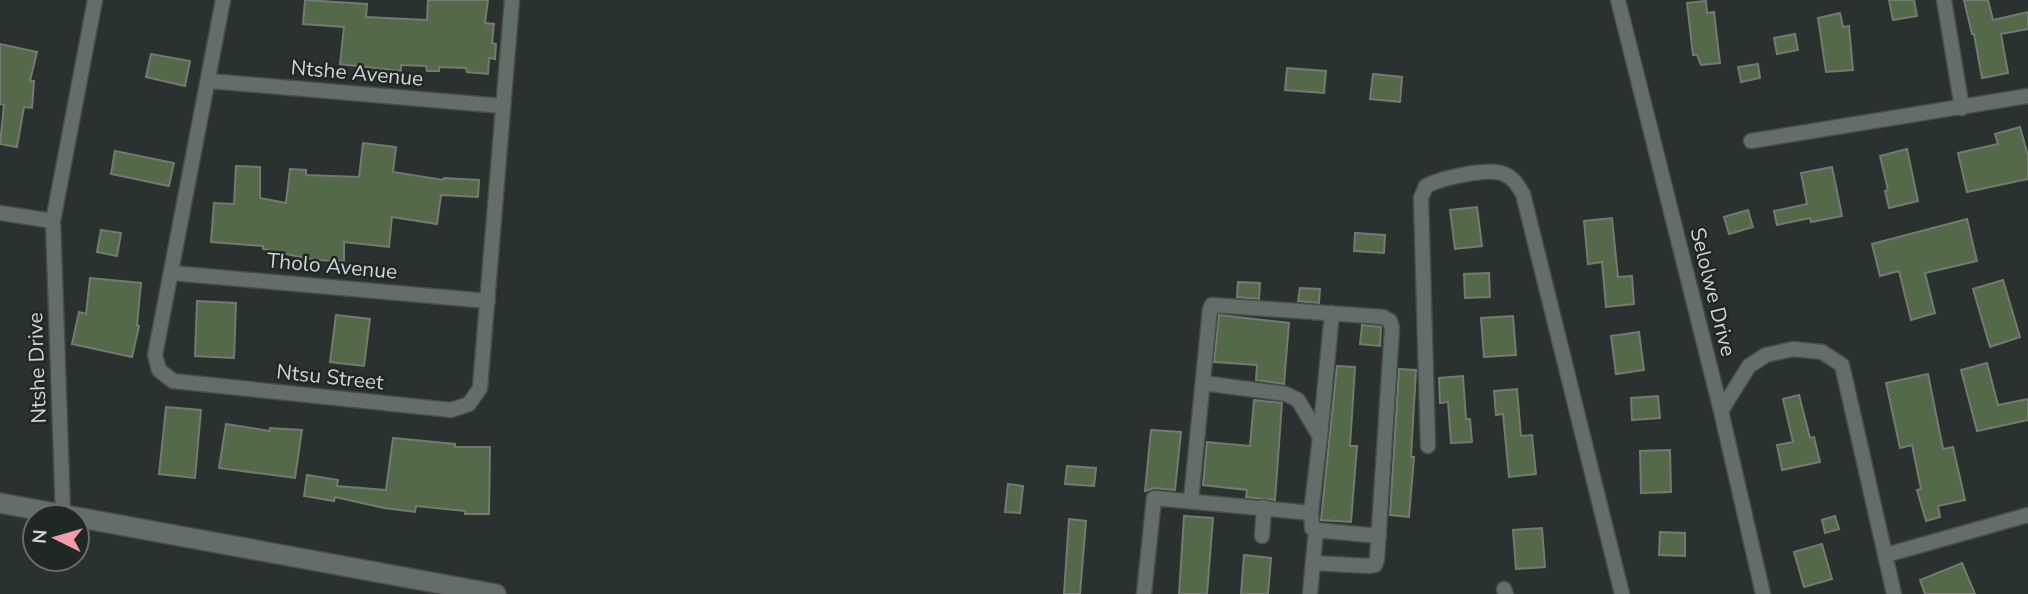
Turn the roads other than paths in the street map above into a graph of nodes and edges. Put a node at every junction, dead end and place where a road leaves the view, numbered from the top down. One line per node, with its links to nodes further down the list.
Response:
1 (95, 0): 12 (street, Ntshe Drive)
2 (223, 0): 6 (street, Ntsu Street)
3 (512, 0): 8 (street, Ntsu Street)
4 (1618, 0): 17 (street, Selolwe Drive)
5 (1944, 0): 9 (street)
6 (209, 82): 8 (street, Ntshe Avenue); 13 (street, Ntsu Street)
7 (2028, 96): 9 (street)
8 (502, 106): 14 (street, Ntsu Street)
9 (1962, 108): 10 (street)
10 (1751, 141)
11 (0, 213): 12 (street)
12 (53, 221): 22 (street, Ntshe Drive)
13 (172, 273): 14 (street, Tholo Avenue); 14 (street, Ntsu Street)
14 (488, 301)
15 (1332, 313): 16 (street); 18 (street); 30 (street)
16 (1203, 383): 18 (street); 20 (street)
17 (1721, 411): 31 (street); 37 (street, Selolwe Drive)
18 (1320, 437): 25 (street)
19 (1428, 446): 36 (street)
20 (1191, 500): 24 (street); 34 (street)
21 (0, 503): 23 (street)
22 (63, 503)
23 (21, 507)
24 (1264, 507): 25 (street); 29 (street)
25 (1311, 513): 28 (street)
26 (2028, 515): 31 (street)
27 (91, 519): 33 (street)
28 (1316, 530): 30 (street); 32 (street)
29 (1262, 536)
30 (1379, 536): 32 (street)
31 (1886, 555): 38 (street)
32 (1313, 563): 35 (street)
33 (496, 594)
34 (1144, 594)
35 (1310, 594)
36 (1622, 594)
37 (1763, 594)
38 (1894, 594)

